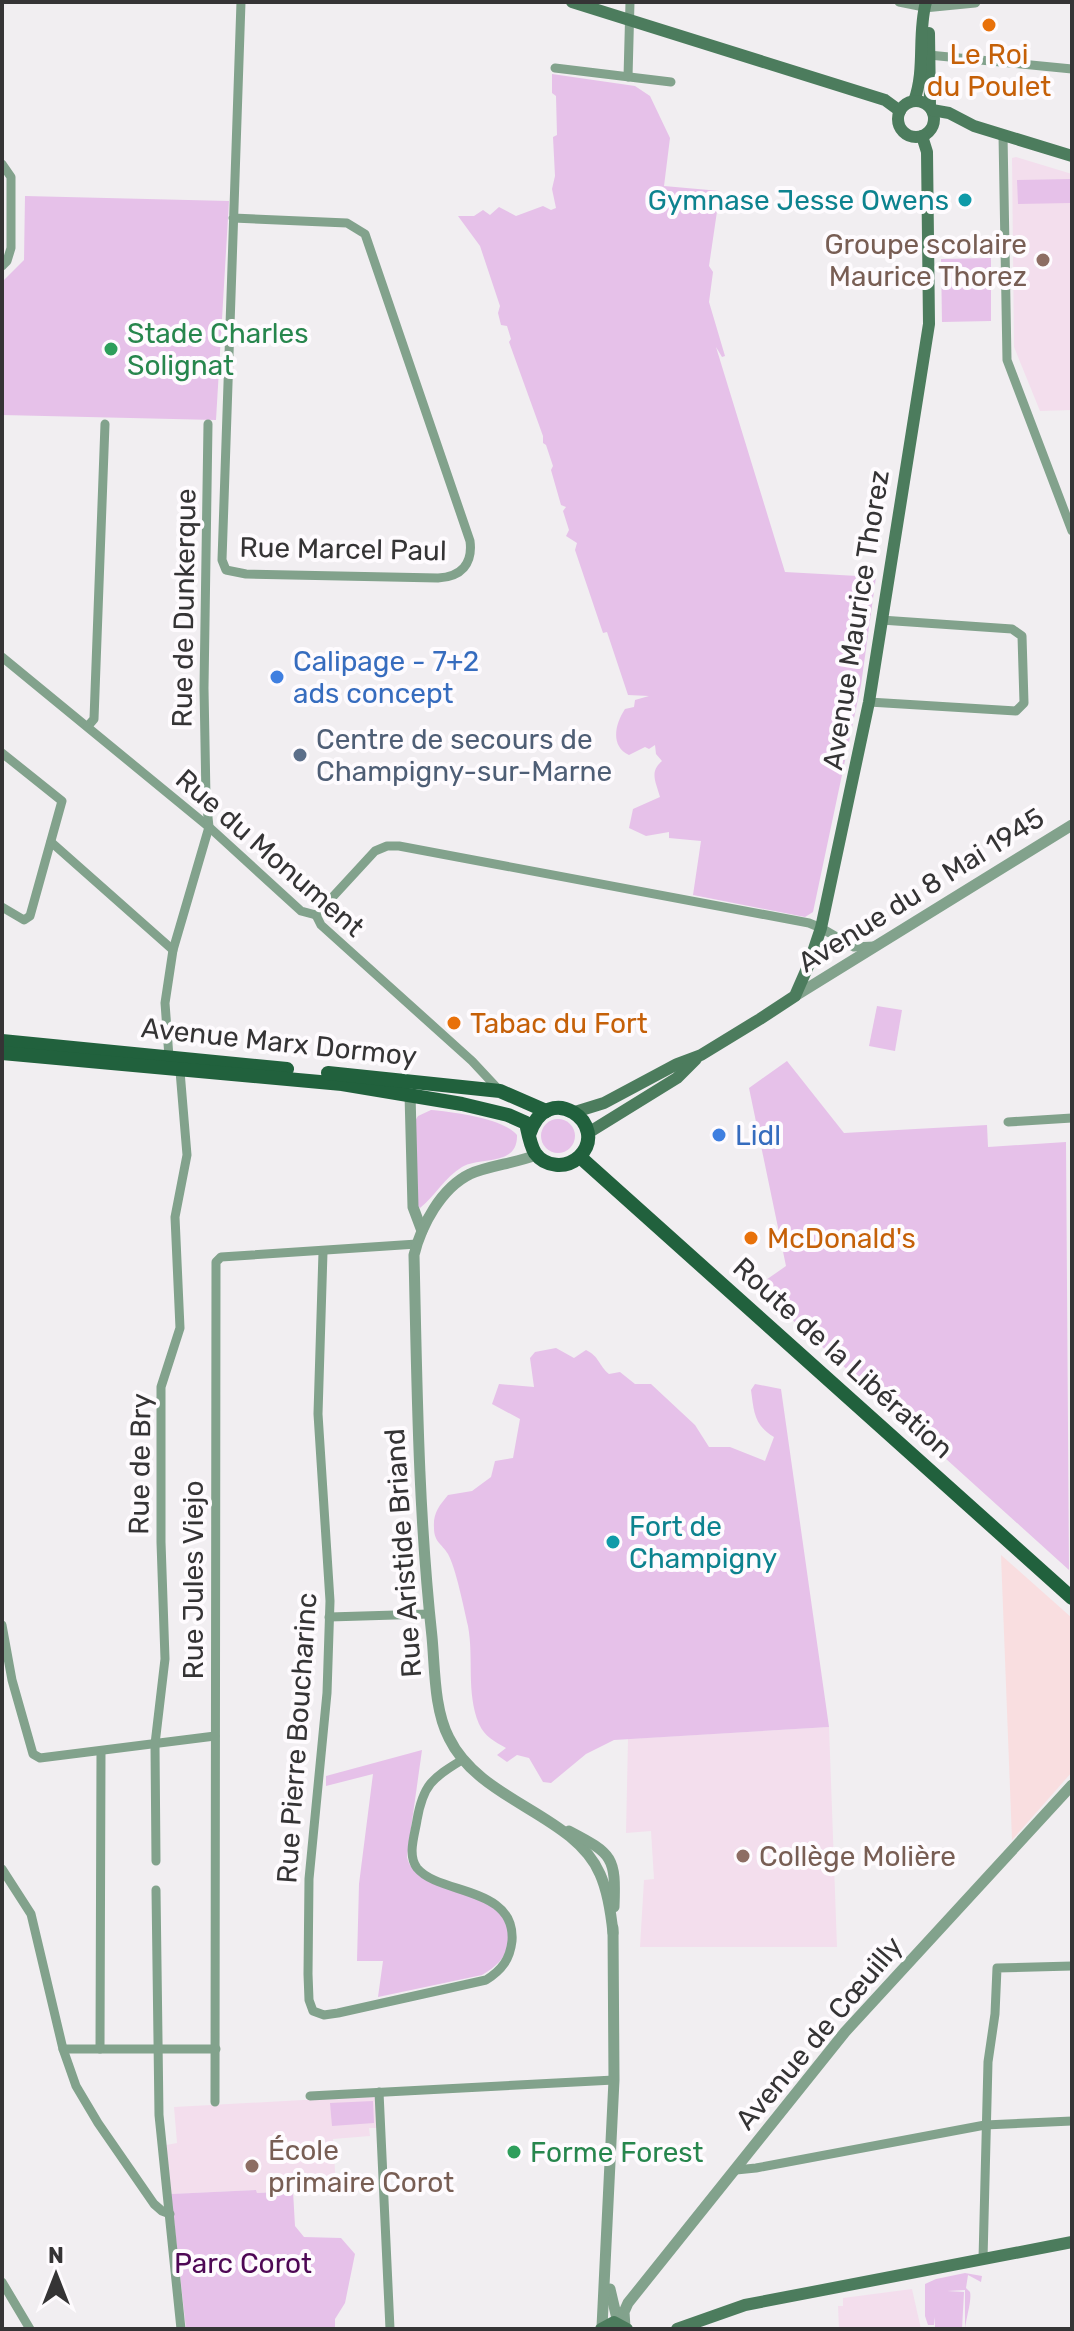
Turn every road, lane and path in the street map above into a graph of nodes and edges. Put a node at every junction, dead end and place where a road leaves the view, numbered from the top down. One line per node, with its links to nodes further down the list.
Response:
1 (241, 2): 22 (street, Rue Marcel Paul)
2 (572, 2): 7 (main road)
3 (630, 2): 7 (street)
4 (899, 2): 6 (street)
5 (975, 2): 6 (street)
6 (925, 4): 8 (main road); 13 (main road)
7 (630, 19): 11 (street); 15 (main road)
8 (929, 55): 10 (street); 14 (main road)
9 (555, 68): 11 (street)
10 (1072, 69)
11 (628, 77): 12 (street)
12 (671, 82)
13 (914, 101): 14 (main road); 15 (main road)
14 (931, 108): 16 (main road); 17 (main road)
15 (900, 111): 19 (main road)
16 (933, 124): 17 (main road); 19 (main road)
17 (974, 126): 18 (main road)
18 (1003, 135): 20 (main road); 26 (street)
19 (922, 136): 28 (main road, Avenue Maurice Thorez)
20 (1072, 156)
21 (2, 164): 23 (street)
22 (233, 218): 22 (street, Rue Marcel Paul)
23 (2, 266)
24 (105, 424): 31 (street)
25 (208, 424): 34 (street, Rue de Dunkerque)
26 (1068, 507): 27 (street)
27 (1072, 531)
28 (881, 620): 30 (main road, Avenue Maurice Thorez); 30 (street)
29 (2, 657): 31 (street, Rue du Monument)
30 (869, 702): 38 (main road, Avenue Maurice Thorez)
31 (88, 726): 34 (street, Rue du Monument)
32 (2, 753): 35 (street)
33 (1072, 825): 39 (street, Avenue du 8 Mai 1945)
34 (209, 827): 37 (street, Rue du Monument); 40 (street, Rue de Dunkerque)
35 (51, 842): 36 (street); 40 (street)
36 (2, 907)
37 (316, 915): 38 (street); 47 (street, Rue du Monument)
38 (821, 928): 39 (street); 41 (main road, Avenue Maurice Thorez)
39 (877, 946): 41 (street, Avenue du 8 Mai 1945)
40 (173, 950): 45 (street, Rue de Dunkerque)
41 (795, 996): 44 (main road)
42 (2, 1041): 45 (main road, Avenue Marx Dormoy)
43 (2, 1053): 46 (main road, Avenue Marx Dormoy)
44 (701, 1055): 50 (main road); 53 (main road)
45 (169, 1057): 46 (street); 47 (main road, Avenue Marx Dormoy)
46 (180, 1071): 48 (main road, Avenue Marx Dormoy); 65 (street, Rue de Bry)
47 (500, 1091): 49 (main road, Avenue Marx Dormoy)
48 (410, 1094): 54 (main road, Avenue Marx Dormoy); 57 (street)
49 (546, 1111): 50 (main road); 54 (main road)
50 (575, 1112): 53 (main road)
51 (1072, 1118): 52 (street)
52 (1008, 1122)
53 (588, 1133): 56 (main road)
54 (529, 1135): 55 (main road)
55 (536, 1155): 56 (main road); 57 (street, Rue Aristide Briand)
56 (580, 1157): 60 (main road, Route de la Libération)
57 (422, 1231): 58 (street, Rue Aristide Briand)
58 (417, 1244): 59 (street, Rue Jules Viejo); 61 (street, Rue Aristide Briand)
59 (323, 1252): 62 (street, Rue Pierre Boucharinc); 64 (street, Rue Jules Viejo)
60 (1072, 1598)
61 (429, 1614): 62 (street); 67 (street, Rue Aristide Briand)
62 (329, 1617): 67 (street, Rue Pierre Boucharinc)
63 (2, 1625): 66 (street)
64 (215, 1736): 65 (street); 76 (street, Rue Jules Viejo)
65 (155, 1744): 66 (street); 69 (street, Rue de Bry)
66 (101, 1752): 74 (street)
67 (462, 1760): 77 (street, Rue Aristide Briand)
68 (1072, 1785): 83 (street, Avenue de Cœuilly)
69 (156, 1861)
70 (2, 1869): 73 (street)
71 (156, 1890): 75 (street)
72 (1072, 1966): 82 (street)
73 (63, 2049): 74 (street); 84 (street)
74 (100, 2049): 75 (street)
75 (157, 2049): 76 (street); 84 (street)
76 (216, 2049): 80 (street, Rue Jules Viejo)
77 (614, 2080): 78 (street); 87 (street, Rue Aristide Briand)
78 (379, 2092): 79 (street); 93 (street)
79 (310, 2096)
80 (215, 2102)
81 (1072, 2121): 82 (street)
82 (985, 2125): 83 (street); 86 (street)
83 (736, 2170): 89 (street, Avenue de Cœuilly)
84 (170, 2214): 92 (street)
85 (1072, 2242): 86 (main road)
86 (983, 2259): 94 (main road)
87 (607, 2262): 89 (street, Rue Aristide Briand); 90 (street, Rue Aristide Briand)
88 (2, 2282): 91 (street)
89 (623, 2326): 90 (main road)
90 (601, 2328)
91 (30, 2329)
92 (181, 2329)
93 (390, 2329)
94 (677, 2329)

